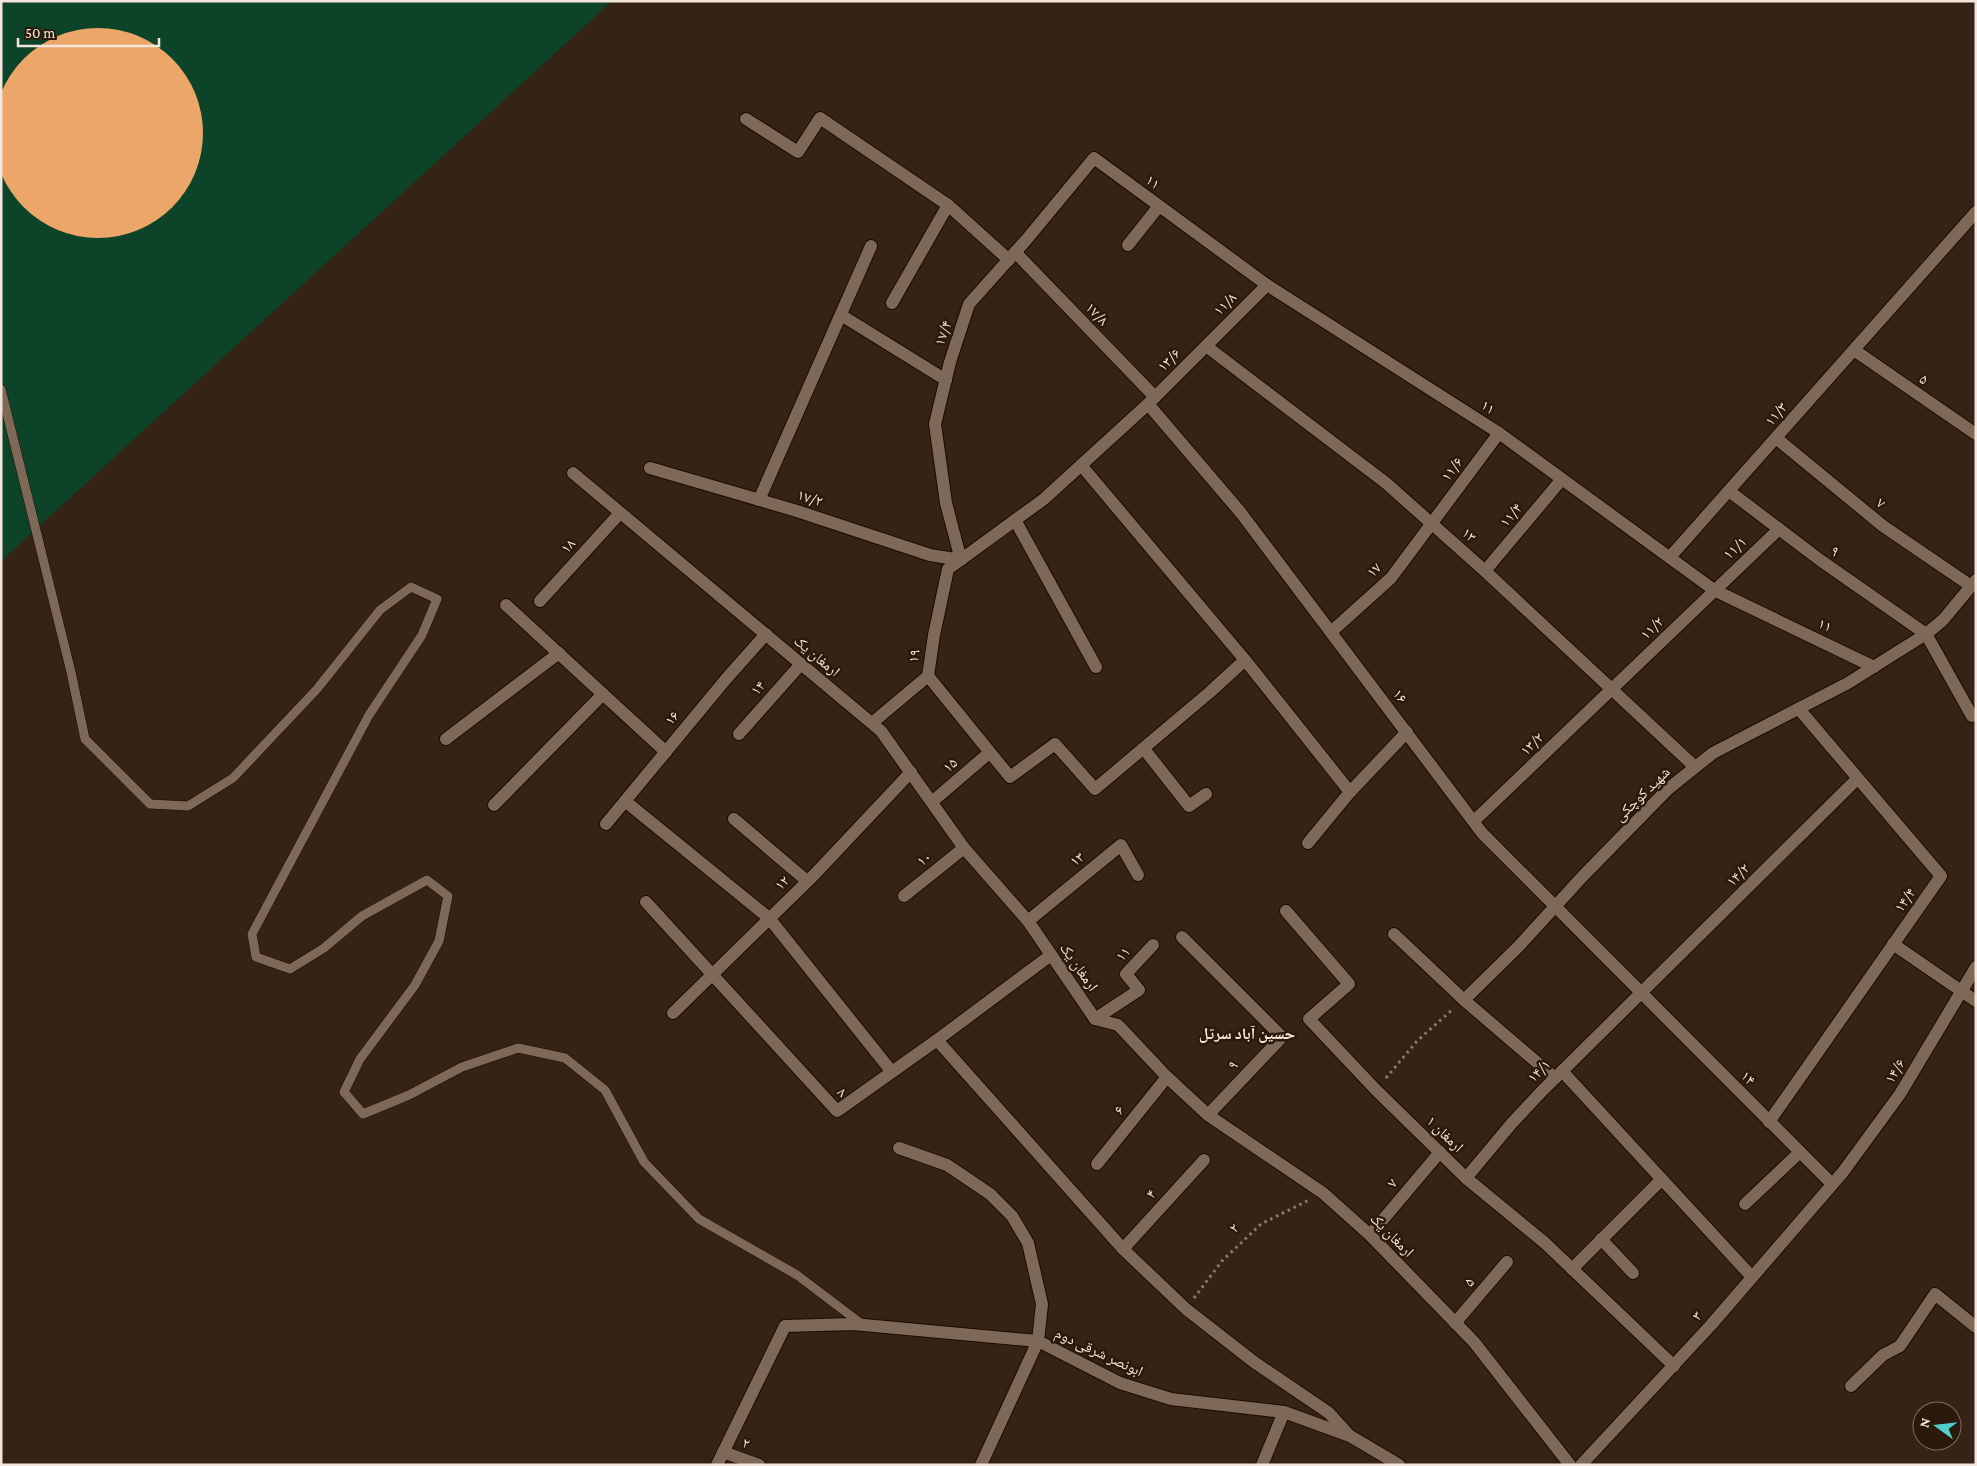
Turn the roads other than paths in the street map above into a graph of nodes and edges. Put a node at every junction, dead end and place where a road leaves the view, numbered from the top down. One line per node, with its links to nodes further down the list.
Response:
1 (746, 119): 3 (street, ۱۷/۸)
2 (1094, 158): 4 (street, ۱۱); 8 (street, ۱۷/۴)
3 (948, 205): 8 (street, ۱۷/۸); 10 (street)
4 (1159, 206): 6 (street); 9 (street, ۱۱)
5 (1976, 212): 13 (street, ۱۱/۳)
6 (1128, 245)
7 (871, 246): 11 (street)
8 (1012, 256): 14 (street, ۱۷/۴); 16 (street, ۱۷/۸)
9 (1267, 285): 12 (street, ۱۱/۸); 17 (street, ۱۱)
10 (892, 303)
11 (841, 314): 14 (street); 25 (street)
12 (1206, 346): 16 (street, ۱۳/۶); 28 (street, ۱۳)
13 (1854, 350): 18 (street, ۵); 19 (street, ۱۱/۳)
14 (946, 380): 31 (street, ۱۷/۴)
15 (1, 389): 115 (lane)
16 (1151, 401): 20 (street, ۱۳/۶); 38 (street, ۱۶)
17 (1499, 433): 23 (street, ۱۱); 28 (street, ۱۱/۶)
18 (1976, 434)
19 (1776, 438): 24 (street, ۱۱/۳); 34 (street, ۷)
20 (1081, 466): 27 (street, ۱۳/۶); 42 (street)
21 (650, 468): 25 (street, ۱۷/۲)
22 (573, 473): 26 (street, ارمغان یک)
23 (1562, 479): 30 (street, ۱۱); 33 (street, ۱۱/۴)
24 (1730, 491): 29 (street, ۹); 30 (street, ۱۱/۳)
25 (760, 500): 31 (street, ۱۷/۲)
26 (620, 513): 36 (street, ۱۸); 39 (street, ارمغان یک)
27 (1015, 520): 31 (street, ۱۳/۶); 44 (street)
28 (1432, 524): 33 (street, ۱۳); 38 (street, ۱۷)
29 (1779, 529): 35 (street, ۱۱/۱); 40 (street, ۹)
30 (1670, 557): 35 (street, ۱۱)
31 (960, 560): 32 (street, ۱۳/۶)
32 (948, 569): 46 (street, ۱۹)
33 (1485, 571): 47 (street, ۱۳)
34 (1973, 583): 40 (street, شهید کوچکی)
35 (1714, 590): 45 (street, ۱۱); 47 (street, ۱۱/۲)
36 (540, 602)
37 (506, 605): 41 (street)
38 (1331, 632): 52 (street, ۱۶)
39 (766, 634): 43 (street, ارمغان یک); 56 (street, ۱۶)
40 (1926, 634): 45 (street, شهید کوچکی); 50 (street)
41 (559, 653): 48 (street); 54 (street)
42 (1245, 660): 55 (street); 61 (street)
43 (801, 664): 51 (street, ارمغان یک); 53 (street, ۱۴)
44 (1096, 667)
45 (1874, 667): 49 (street, شهید کوچکی)
46 (928, 676): 51 (street, ۱۹); 57 (street)
47 (1612, 690): 58 (street, ۱۳); 67 (street, ۱۳/۲)
48 (603, 694): 56 (street); 65 (street)
49 (1799, 709): 58 (street, شهید کوچکی); 60 (street, ۱۴/۴)
50 (1972, 716)
51 (872, 723): 59 (street, ارمغان یک)
52 (1406, 732): 61 (street); 67 (street, ۱۶)
53 (739, 734)
54 (446, 739)
55 (1144, 749): 57 (street); 62 (street)
56 (666, 752): 63 (street, ۱۶)
57 (989, 753): 64 (street, ۱۵)
58 (1695, 768): 75 (street, شهید کوچکی)
59 (911, 772): 64 (street, ارمغان یک); 72 (street, ۱۲)
60 (1857, 779): 81 (street, ۱۴/۴); 87 (street, ۱۴/۲)
61 (1350, 792): 69 (street)
62 (1206, 794)
63 (625, 801): 68 (street, ۱۶); 77 (street)
64 (933, 802): 70 (street, ارمغان یک)
65 (494, 805)
66 (734, 819): 72 (street)
67 (1474, 821): 75 (street, ۱۶)
68 (606, 824)
69 (1308, 843)
70 (964, 848): 73 (street, ۱۰); 78 (street, ارمغان یک)
71 (1138, 874): 78 (street, ۱۳)
72 (807, 881): 77 (street, ۱۲)
73 (904, 896)
74 (646, 902): 85 (street, ۸)
75 (1555, 907): 87 (street, ۱۶); 88 (street, شهید کوچکی)
76 (1286, 911): 99 (street, ارمغان ۱)
77 (770, 918): 85 (street, ۱۲); 93 (street)
78 (1028, 921): 83 (street, ارمغان یک)
79 (1394, 934): 88 (street)
80 (1182, 937): 96 (street, ۹)
81 (1893, 944): 86 (street); 97 (street, ۱۴/۴)
82 (1153, 945): 91 (street, ۱۱)
83 (1051, 955): 91 (street, ارمغان یک); 92 (street, ۸)
84 (1976, 968): 86 (street, ۱۴/۶)
85 (712, 975): 90 (street, ۱۲); 93 (street, ۸)
86 (1961, 991): 89 (street); 105 (street, ۱۴/۶)
87 (1642, 994): 94 (street, ۱۴/۱); 97 (street, ۱۴)
88 (1464, 1000): 94 (street)
89 (1976, 1001)
90 (673, 1013)
91 (1095, 1019): 95 (street, ارمغان یک)
92 (937, 1040): 93 (street, ۸); 109 (street)
93 (892, 1072)
94 (1559, 1075): 103 (street, ۱۴/۱); 104 (street)
95 (1167, 1077): 96 (street, ارمغان یک); 102 (street, ۶)
96 (1208, 1115): 107 (street, ارمغان یک)
97 (1769, 1122): 100 (street, ۱۴)
98 (899, 1148): 117 (street, ابونصر شرقی دوم)
99 (1440, 1152): 103 (street, ارمغان ۱); 107 (street, ۷)
100 (1800, 1152): 105 (street, ۱۴); 106 (street)
101 (1204, 1160): 109 (street, ۴)
102 (1097, 1164)
103 (1466, 1178): 111 (street, ارمغان ۱)
104 (1661, 1180): 108 (street); 113 (street)
105 (1832, 1184): 113 (street, ۳)
106 (1745, 1204)
107 (1370, 1235): 114 (street, ارمغان یک)
108 (1601, 1239): 111 (street); 112 (street)
109 (1123, 1249): 121 (street)
110 (1508, 1262): 114 (street, ۵)
111 (1572, 1269): 118 (street, ارمغان ۱)
112 (1633, 1273)
113 (1752, 1277): 118 (street, ۳)
114 (1455, 1323): 128 (street, ارمغان یک)
115 (863, 1325): 117 (street); 122 (street)
116 (1976, 1327): 119 (street)
117 (1038, 1341): 120 (street, ابونصر شرقی دوم); 125 (street)
118 (1674, 1366): 129 (street, ۳)
119 (1851, 1386)
120 (1284, 1412): 121 (street, ابونصر شرقی دوم); 126 (street)
121 (1350, 1436): 127 (street, ابونصر شرقی دوم)
122 (723, 1452): 123 (street); 124 (street, ۲)
123 (717, 1465)
124 (759, 1465)
125 (981, 1465)
126 (1262, 1465)
127 (1399, 1465)
128 (1570, 1465)
129 (1581, 1465)

